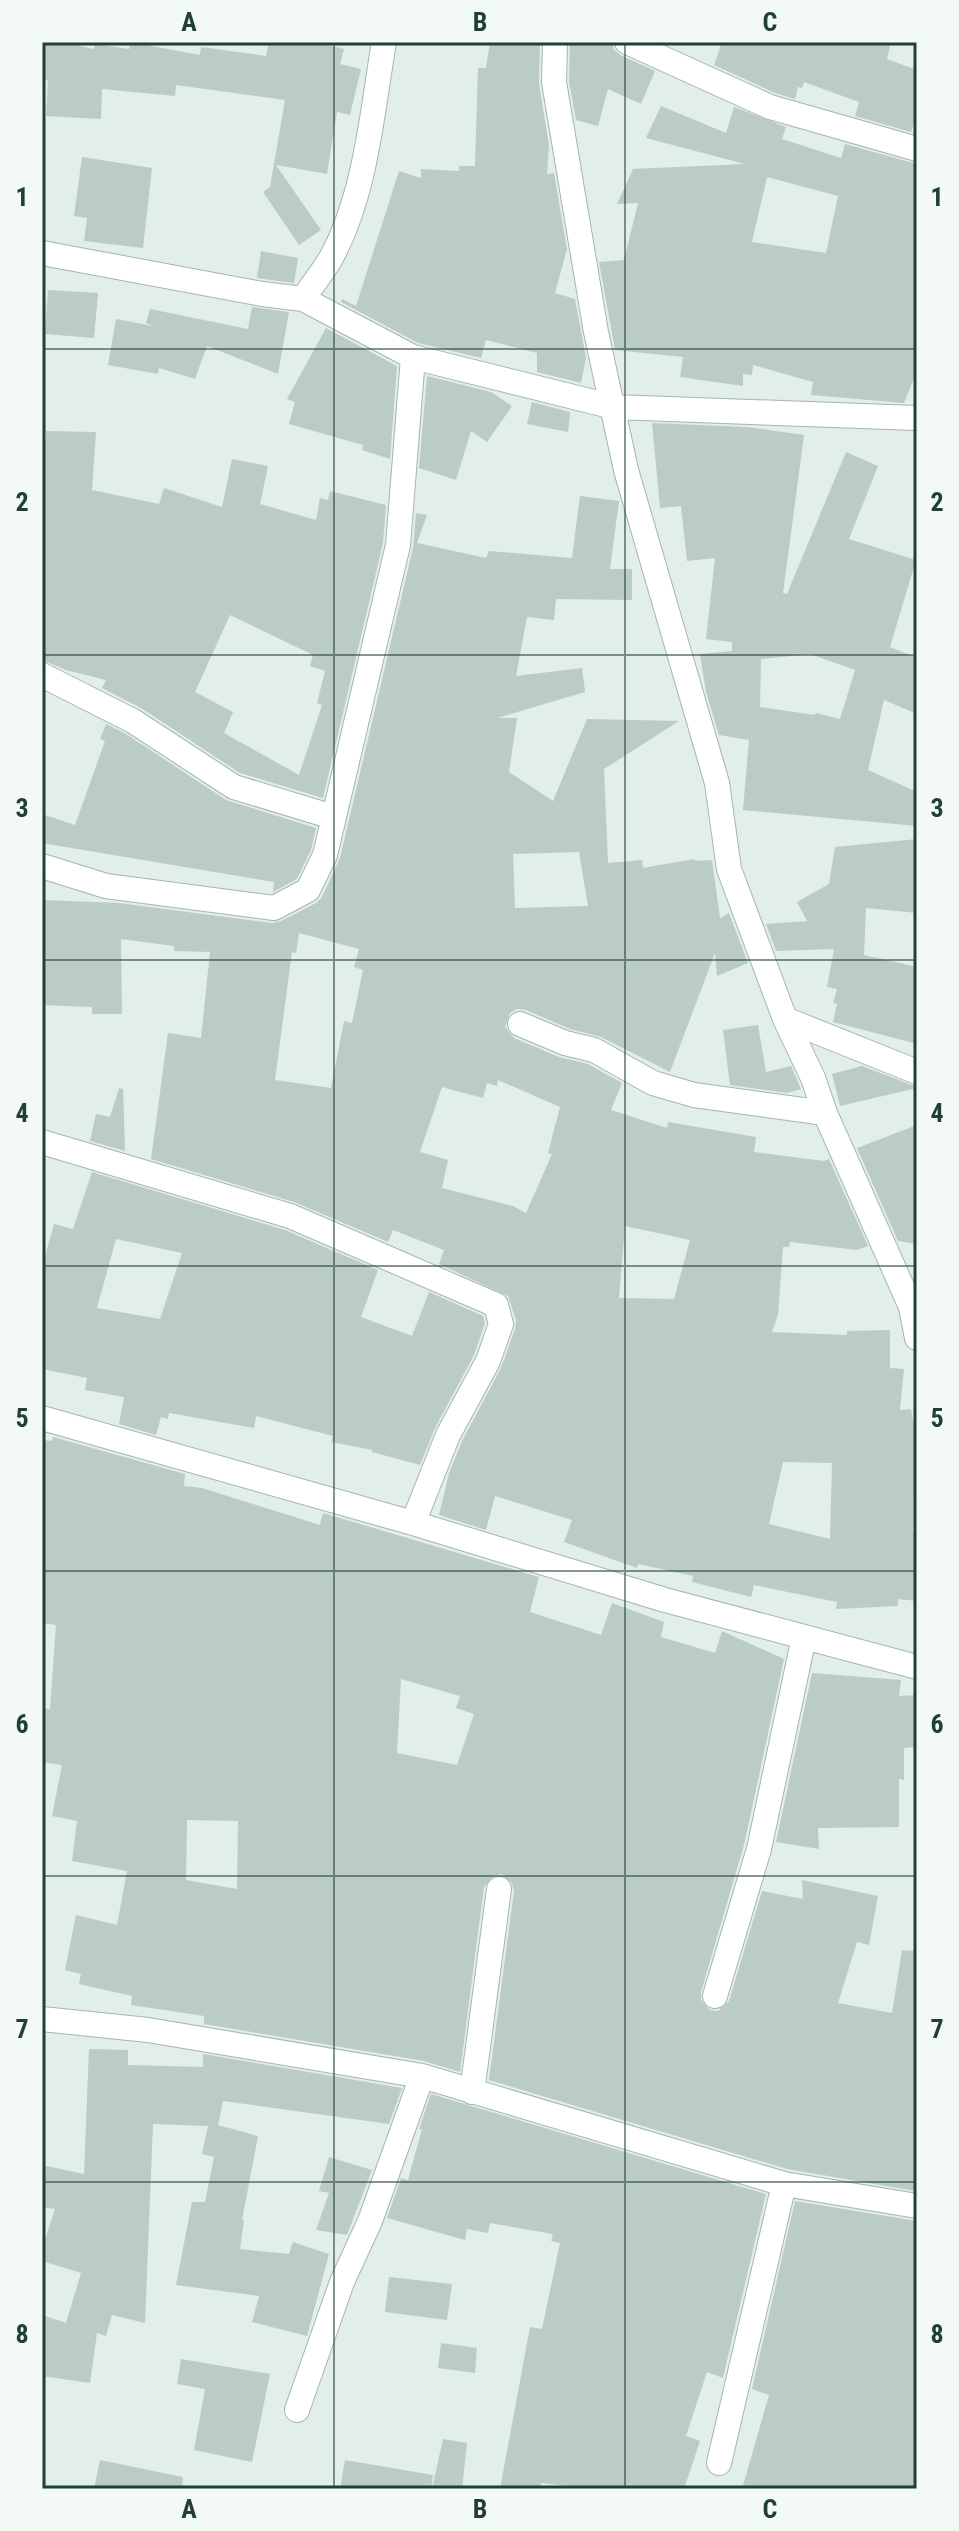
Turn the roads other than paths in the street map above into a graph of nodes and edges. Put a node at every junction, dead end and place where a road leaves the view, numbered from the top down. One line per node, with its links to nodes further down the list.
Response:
1 (384, 42): 6 (street)
2 (555, 42): 8 (street)
3 (627, 42): 4 (street)
4 (917, 149)
5 (42, 253): 6 (street)
6 (303, 299): 7 (street)
7 (413, 357): 8 (street); 11 (street)
8 (614, 407): 9 (street); 13 (street)
9 (917, 418)
10 (42, 675): 11 (street)
11 (333, 817): 12 (street)
12 (42, 866)
13 (785, 1019): 15 (street); 16 (street)
14 (520, 1024): 16 (street)
15 (917, 1072)
16 (825, 1113): 18 (street)
17 (42, 1142): 20 (street)
18 (917, 1338)
19 (42, 1418): 20 (street)
20 (413, 1523): 21 (street)
21 (804, 1637): 22 (street); 24 (street)
22 (917, 1667)
23 (499, 1889): 27 (street)
24 (715, 1996)
25 (42, 2019): 26 (street)
26 (422, 2076): 27 (street); 30 (street)
27 (472, 2092): 28 (street)
28 (784, 2184): 29 (street); 31 (street)
29 (917, 2206)
30 (297, 2410)
31 (719, 2463)

